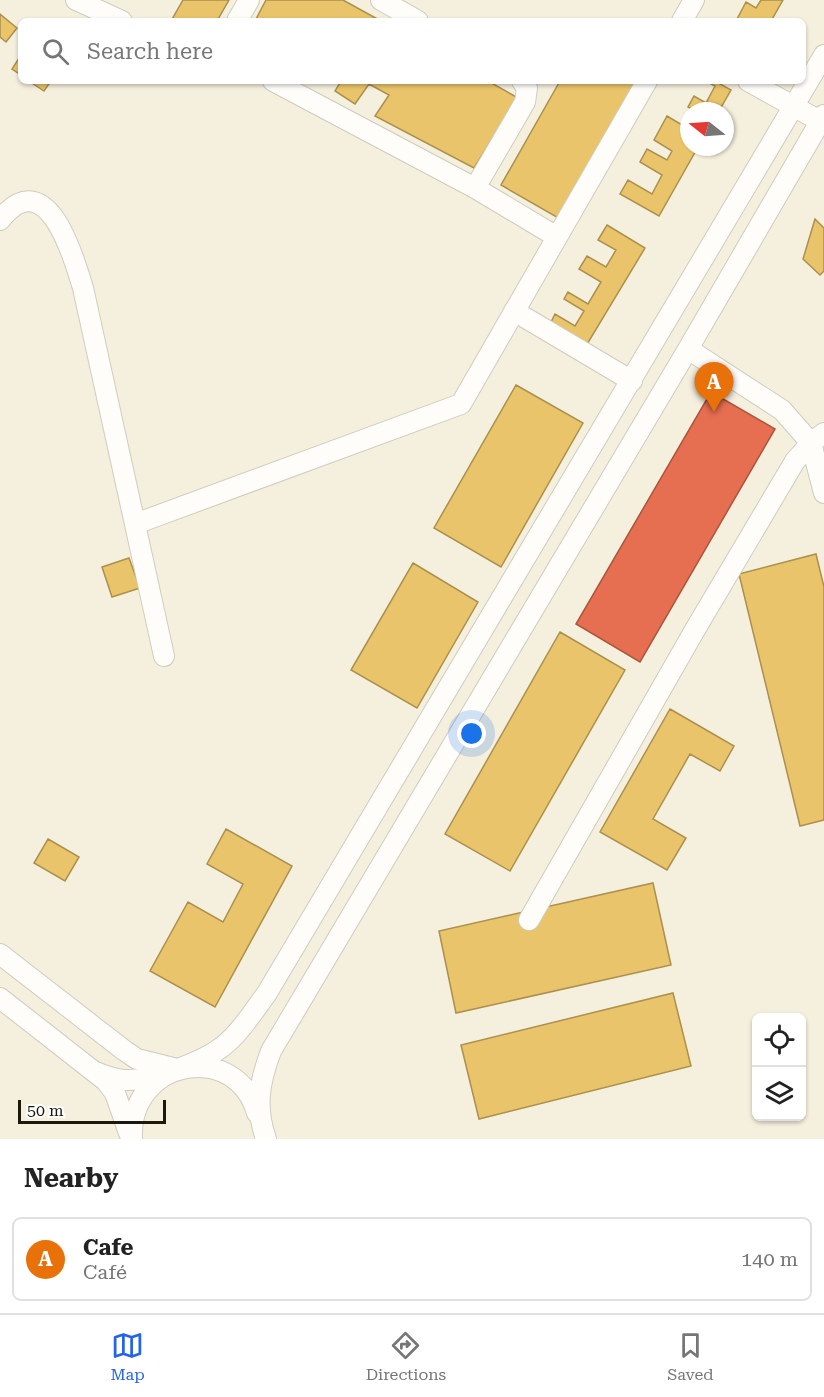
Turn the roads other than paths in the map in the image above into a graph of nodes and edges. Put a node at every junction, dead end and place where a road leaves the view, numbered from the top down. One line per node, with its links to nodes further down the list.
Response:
1 (76, 0): 5 (street)
2 (249, 0): 6 (street)
3 (383, 0): 7 (street)
4 (694, 0): 8 (street)
5 (115, 18)
6 (239, 18)
7 (413, 18)
8 (684, 18)
9 (824, 55): 14 (street)
10 (279, 84): 16 (street)
11 (524, 84): 16 (street)
12 (645, 84): 18 (street)
13 (753, 84): 14 (street)
14 (793, 106): 15 (street); 21 (street)
15 (822, 118): 20 (street)
16 (475, 188): 18 (street)
17 (0, 220): 24 (street)
18 (557, 237): 19 (street)
19 (514, 311): 21 (street); 24 (street)
20 (688, 349): 22 (street); 26 (street)
21 (632, 381): 25 (street)
22 (818, 438): 23 (street); 28 (street)
23 (824, 493)
24 (135, 524): 27 (street)
25 (508, 589): 26 (street); 31 (street)
26 (536, 604): 33 (street)
27 (164, 656)
28 (529, 920)
29 (0, 954): 31 (street)
30 (0, 998): 32 (street)
31 (178, 1069): 32 (street); 33 (street); 34 (street)
32 (93, 1071): 34 (street)
33 (262, 1133)
34 (131, 1139)

